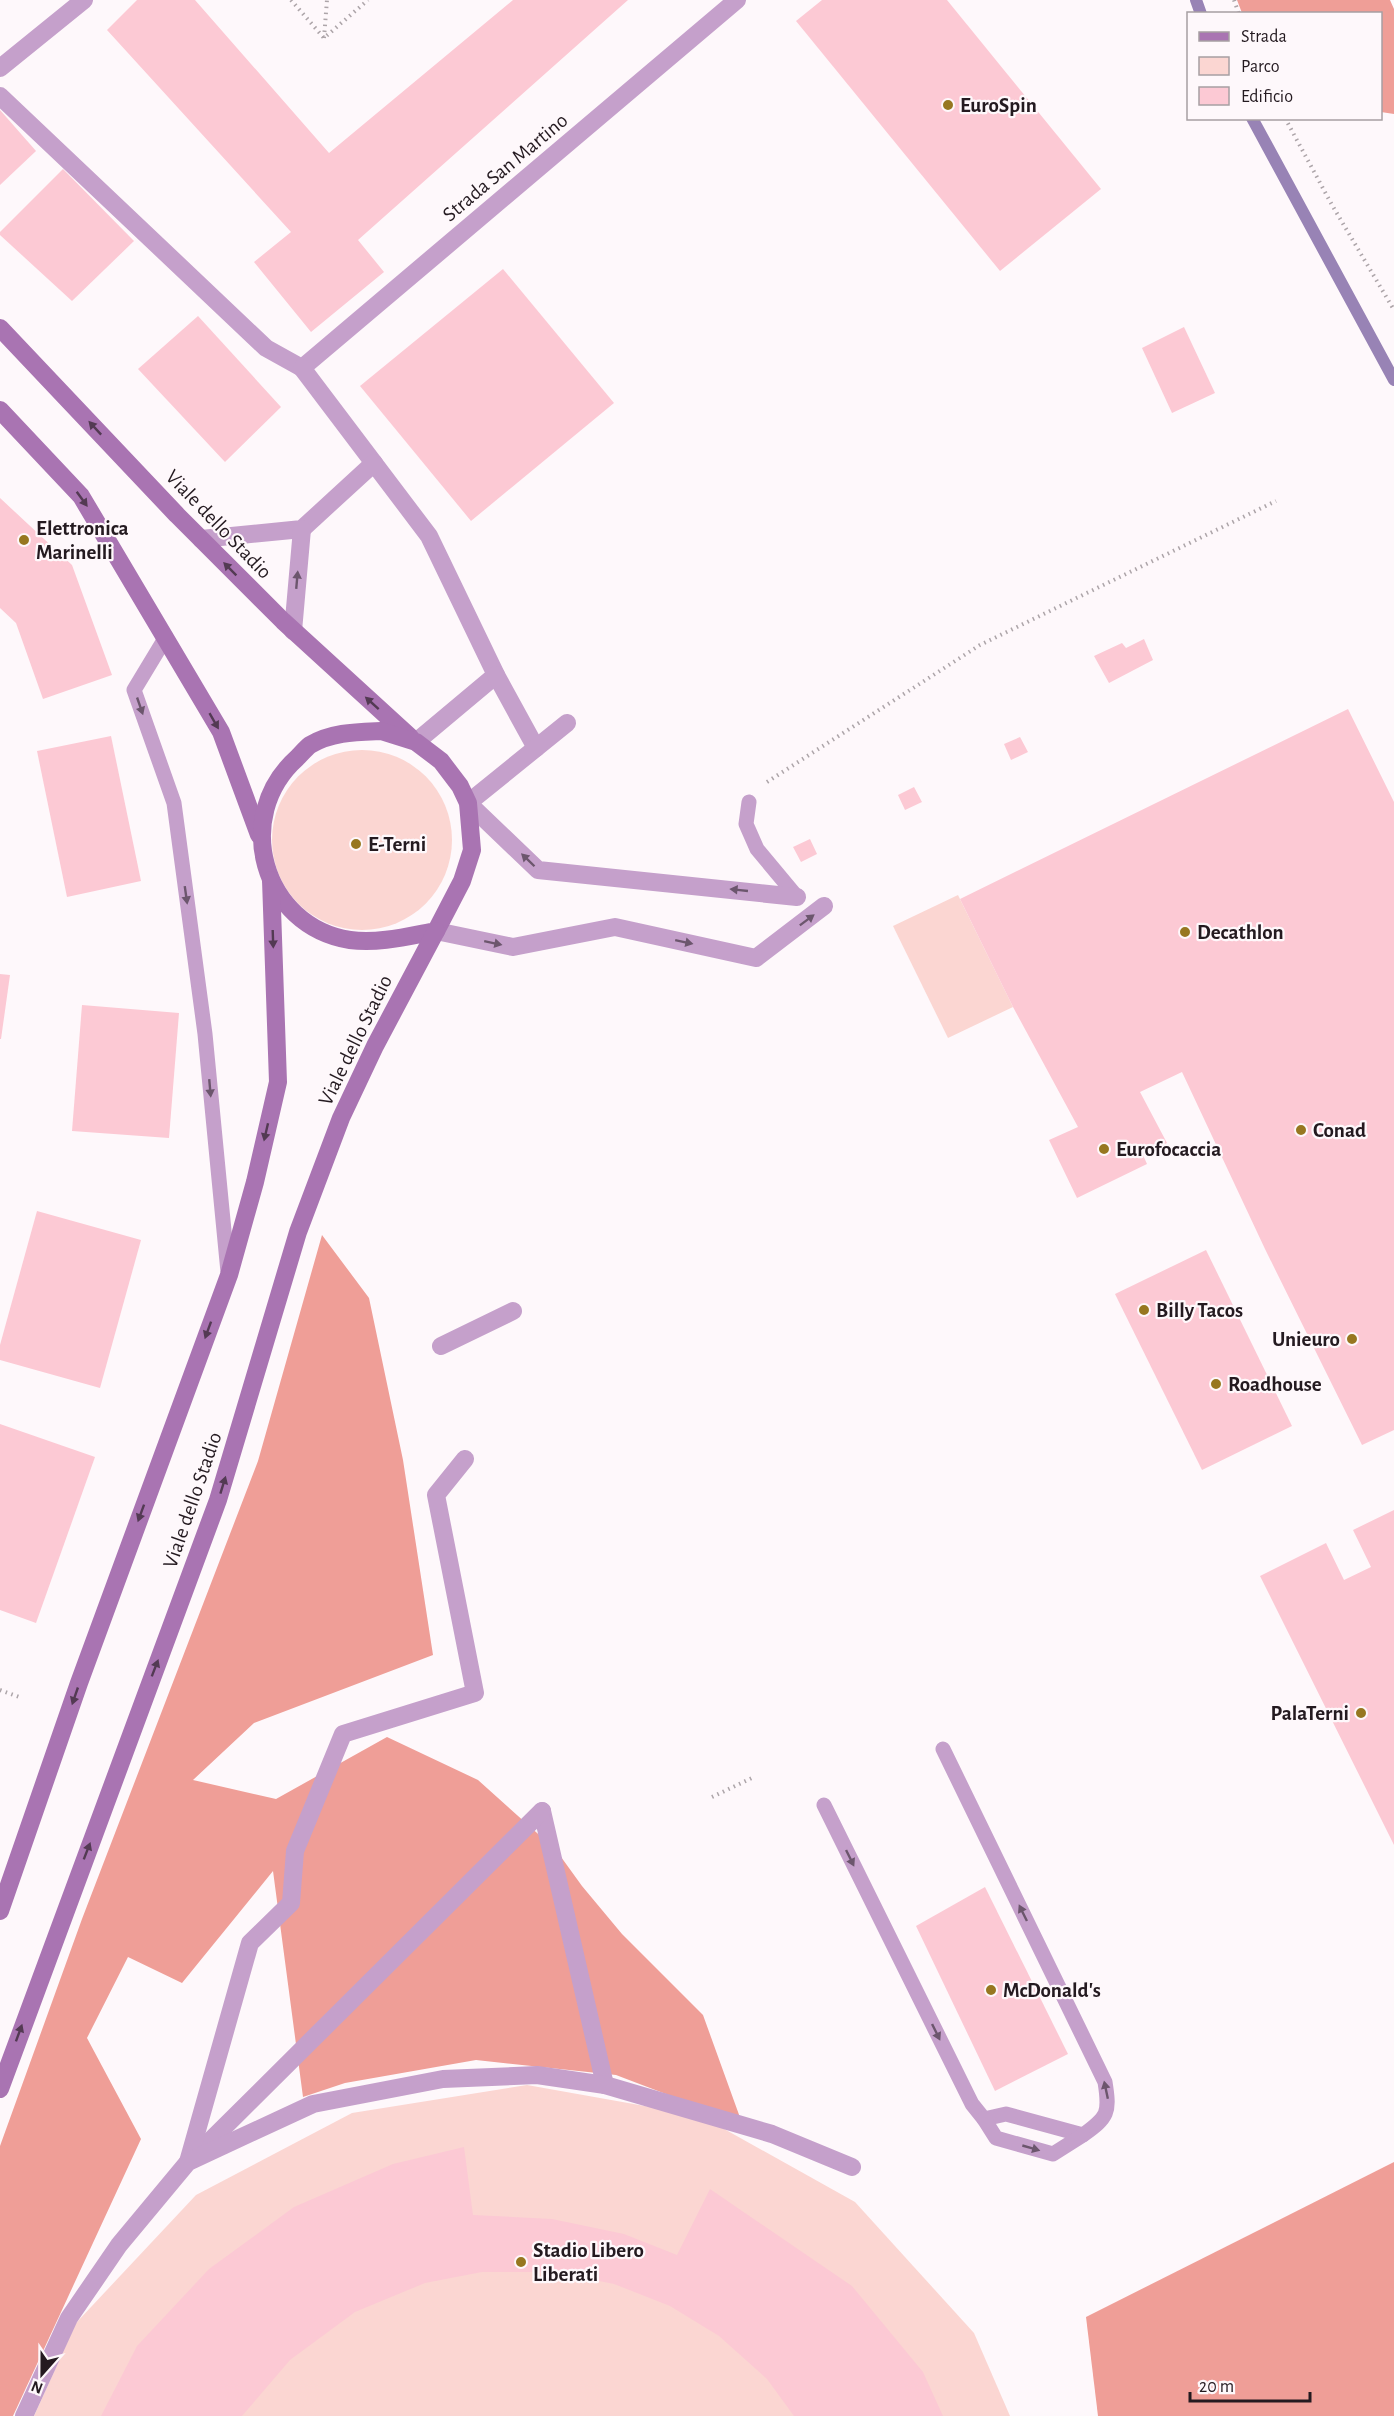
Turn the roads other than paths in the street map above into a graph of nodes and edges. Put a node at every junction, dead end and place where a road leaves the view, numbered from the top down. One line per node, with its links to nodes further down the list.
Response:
1 (84, 0): 3 (street)
2 (737, 0): 6 (street, Strada San Martino)
3 (0, 68)
4 (0, 96): 6 (street)
5 (0, 328): 10 (main road, Viale dello Stadio, one-way to 5)
6 (302, 368): 8 (street)
7 (0, 410): 12 (main road, one-way to 12)
8 (374, 463): 9 (street); 13 (street)
9 (302, 529): 10 (street); 11 (street, one-way to 9)
10 (201, 539): 11 (main road, Viale dello Stadio, one-way to 10)
11 (293, 631): 15 (main road, Viale dello Stadio, one-way to 11)
12 (166, 637): 19 (main road, one-way to 19); 24 (lane, one-way to 24)
13 (496, 675): 15 (street); 16 (street)
14 (567, 723): 16 (street)
15 (416, 742): 18 (main road); 19 (main road)
16 (536, 748): 18 (street)
17 (749, 802): 21 (lane)
18 (468, 803): 21 (street, one-way to 18); 23 (main road)
19 (261, 838): 20 (main road)
20 (271, 880): 23 (main road); 24 (main road, Viale dello Stadio, one-way to 24)
21 (797, 897)
22 (824, 906): 23 (street, one-way to 22)
23 (436, 931): 32 (main road, Viale dello Stadio, one-way to 23)
24 (229, 1275): 30 (main road, Viale dello Stadio, one-way to 30)
25 (513, 1311): 26 (street)
26 (441, 1346)
27 (465, 1459): 35 (street)
28 (943, 1749): 34 (lane, one-way to 28)
29 (824, 1805): 33 (lane, one-way to 33)
30 (0, 1911)
31 (605, 2085): 35 (street); 35 (street); 36 (street)
32 (0, 2089)
33 (984, 2119): 34 (lane); 34 (lane, one-way to 34)
34 (1083, 2135)
35 (188, 2162): 37 (street)
36 (852, 2167)
37 (24, 2416)

